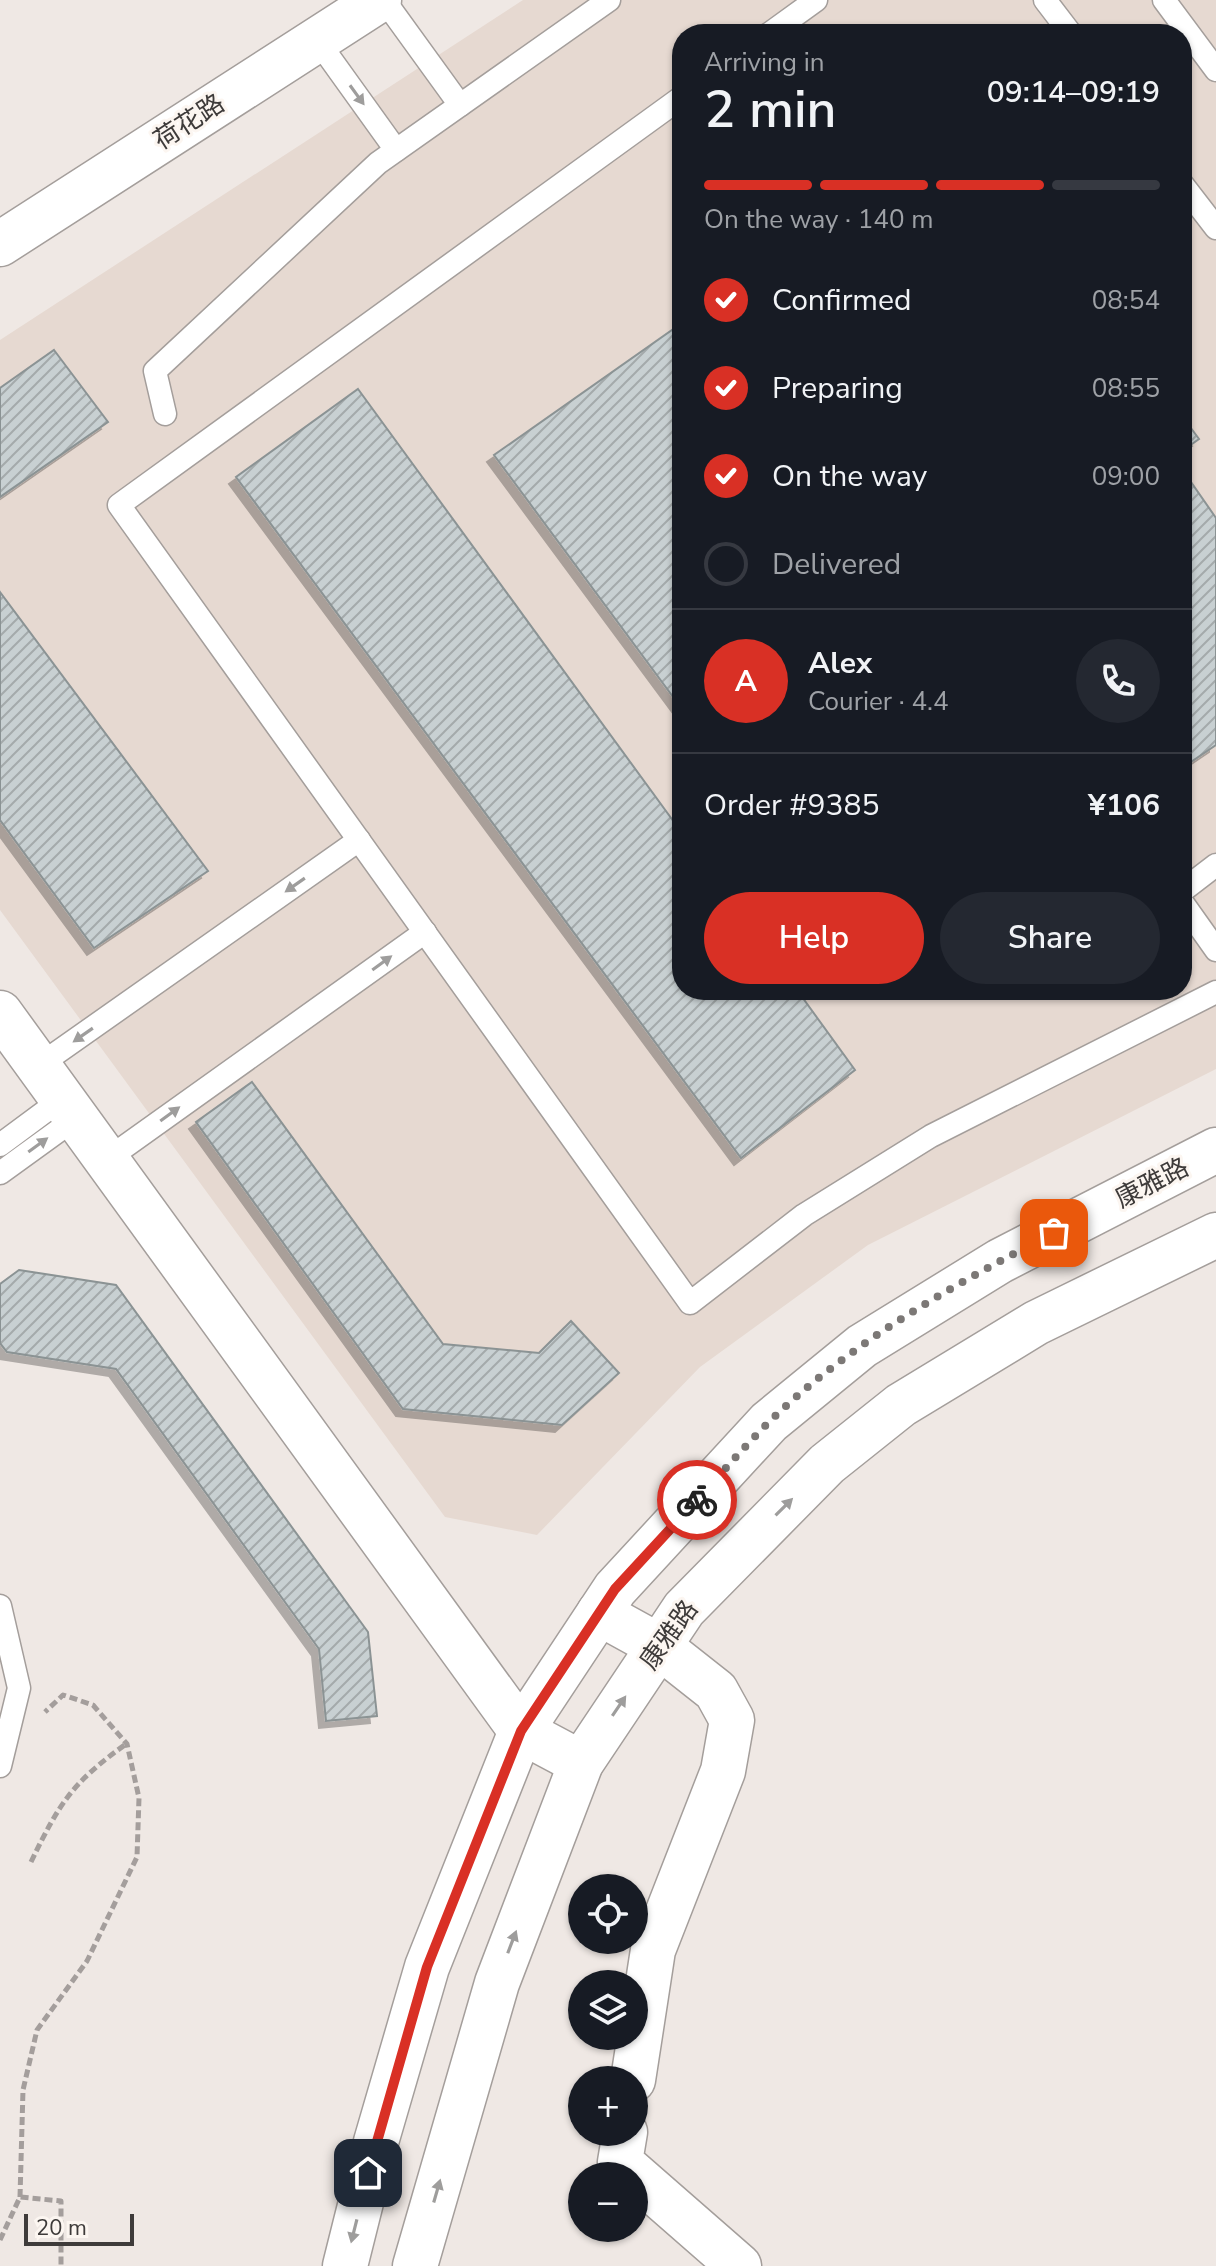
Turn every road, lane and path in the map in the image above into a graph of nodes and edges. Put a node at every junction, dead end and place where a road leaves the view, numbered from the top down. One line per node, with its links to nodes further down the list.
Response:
1 (381, 0): 10 (main road, 荷花路); 13 (lane)
2 (609, 0): 13 (lane)
3 (816, 0): 6 (lane)
4 (1045, 0): 7 (lane)
5 (1164, 0): 8 (lane)
6 (783, 24)
7 (1063, 24)
8 (1182, 24)
9 (1192, 38): 11 (lane)
10 (317, 40): 14 (lane, one-way to 14); 19 (main road, 荷花路)
11 (1216, 70)
12 (672, 104): 21 (lane)
13 (460, 105): 14 (lane)
14 (396, 150): 20 (lane)
15 (1216, 191): 17 (lane)
16 (1192, 197): 17 (lane)
17 (1197, 204): 18 (lane)
18 (1216, 228)
19 (0, 244)
20 (165, 414)
21 (359, 840): 25 (lane); 29 (lane, one-way to 29)
22 (1216, 865): 23 (lane)
23 (1192, 883)
24 (1192, 916): 26 (lane)
25 (425, 932): 27 (lane); 32 (lane, one-way to 25)
26 (1216, 950)
27 (1216, 992)
28 (0, 1013): 29 (main road)
29 (59, 1094): 30 (lane); 32 (main road); 33 (lane, one-way to 29)
30 (0, 1145)
31 (1216, 1150): 36 (main road, 康雅路)
32 (106, 1160): 38 (main road)
33 (0, 1173)
34 (1216, 1235): 37 (main road, 康雅路, one-way to 34)
35 (0, 1606): 40 (lane)
36 (599, 1613): 37 (main road); 38 (main road, 康雅路)
37 (659, 1646): 41 (main road, 康雅路, one-way to 37); 43 (main road)
38 (521, 1731): 41 (main road); 48 (main road, 康雅路, one-way to 48)
39 (127, 1744): 40 (path); 42 (path); 45 (path)
40 (2, 1758)
41 (581, 1763): 49 (main road, 康雅路, one-way to 41)
42 (31, 1862)
43 (635, 2066)
44 (623, 2146): 50 (main road)
45 (20, 2197): 46 (path); 47 (path)
46 (0, 2240)
47 (61, 2266)
48 (345, 2266)
49 (415, 2266)
50 (739, 2266)

